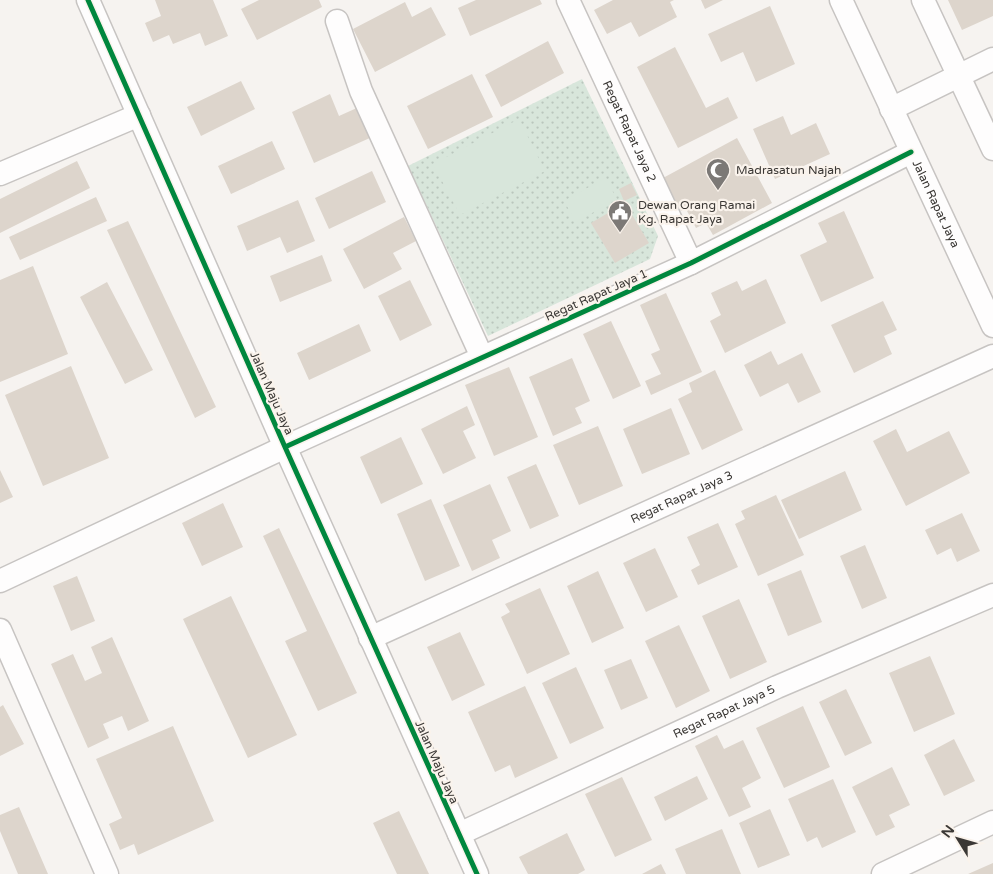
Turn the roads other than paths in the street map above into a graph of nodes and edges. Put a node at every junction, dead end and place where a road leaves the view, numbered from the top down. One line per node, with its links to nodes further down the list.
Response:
1 (88, 0): 9 (street, Jalan Maju Jaya)
2 (568, 0): 13 (street, Regat Rapat Jaya 2)
3 (841, 0): 8 (street, Jalan Rapat Jaya)
4 (923, 0): 7 (street)
5 (337, 21): 16 (street)
6 (993, 59): 7 (street)
7 (959, 75): 8 (street); 10 (street)
8 (891, 109): 11 (street, Jalan Rapat Jaya)
9 (139, 115): 12 (street); 17 (street, Jalan Maju Jaya)
10 (993, 149)
11 (911, 152): 13 (street, Regat Rapat Jaya 1); 14 (street, Jalan Rapat Jaya)
12 (0, 174)
13 (691, 263): 16 (street, Regat Rapat Jaya 1)
14 (993, 326)
15 (993, 356): 21 (street, Regat Rapat Jaya 3)
16 (482, 357): 17 (street, Regat Rapat Jaya 1)
17 (285, 447): 18 (street, Regat Rapat Jaya 1); 21 (street, Jalan Maju Jaya)
18 (0, 581)
19 (993, 595): 23 (street, Regat Rapat Jaya 5)
20 (0, 630): 24 (street)
21 (370, 638): 23 (street, Jalan Maju Jaya)
22 (993, 822): 26 (street)
23 (459, 834): 25 (street, Jalan Maju Jaya)
24 (107, 874)
25 (477, 874)
26 (883, 874)

